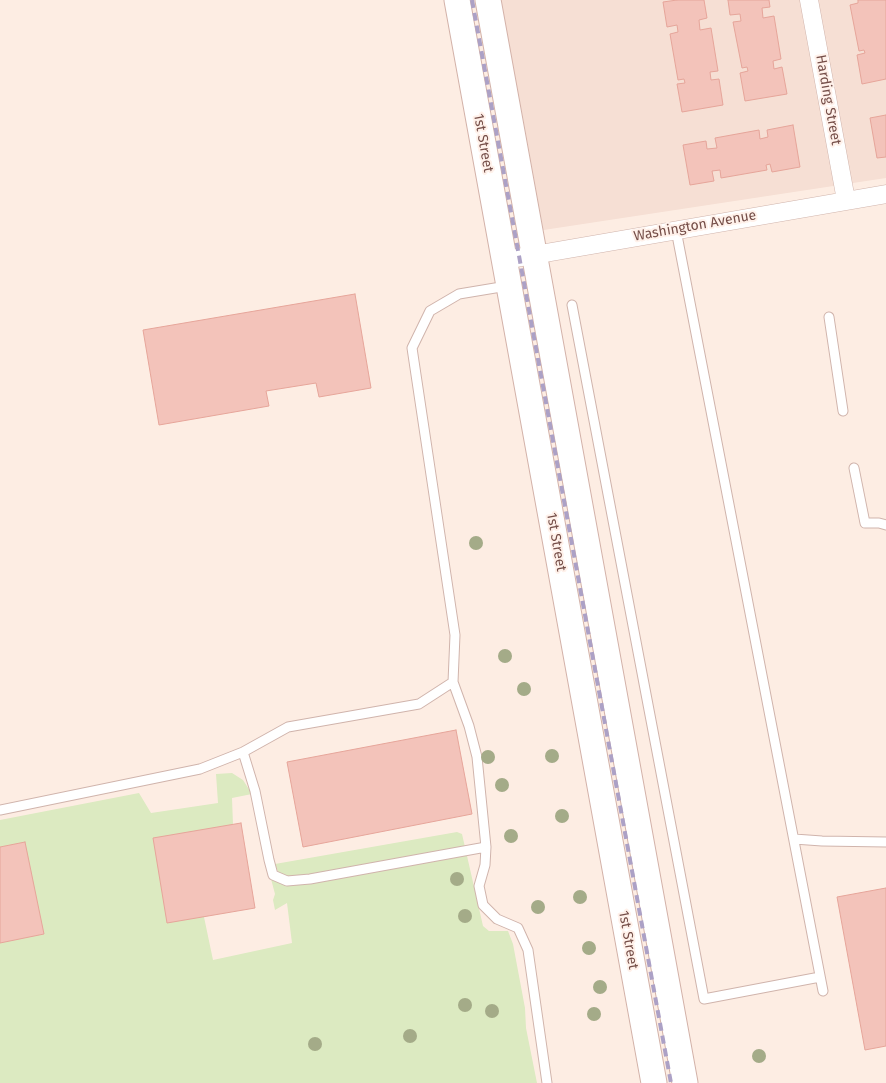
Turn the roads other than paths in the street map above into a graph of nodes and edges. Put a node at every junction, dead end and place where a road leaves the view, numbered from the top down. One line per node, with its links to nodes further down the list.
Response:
1 (457, 0): 8 (main road, 1st Street)
2 (488, 0): 7 (main road)
3 (810, 0): 5 (street, Harding Street)
4 (886, 194): 5 (street, Washington Avenue)
5 (846, 200): 6 (street, Washington Avenue)
6 (676, 230): 7 (street, Washington Avenue); 18 (lane)
7 (534, 254): 8 (street, Washington Avenue); 25 (main road)
8 (505, 260): 9 (main road, 1st Street)
9 (509, 286): 15 (lane); 24 (main road, 1st Street)
10 (572, 305): 21 (lane)
11 (829, 317): 12 (lane)
12 (843, 411)
13 (854, 468): 14 (lane)
14 (886, 525)
15 (453, 682): 16 (lane); 20 (lane)
16 (244, 752): 17 (lane); 20 (lane)
17 (0, 810)
18 (794, 839): 19 (lane); 21 (lane)
19 (886, 842)
20 (486, 847): 23 (lane)
21 (820, 977): 22 (lane)
22 (823, 992)
23 (547, 1083)
24 (654, 1083)
25 (685, 1083)

